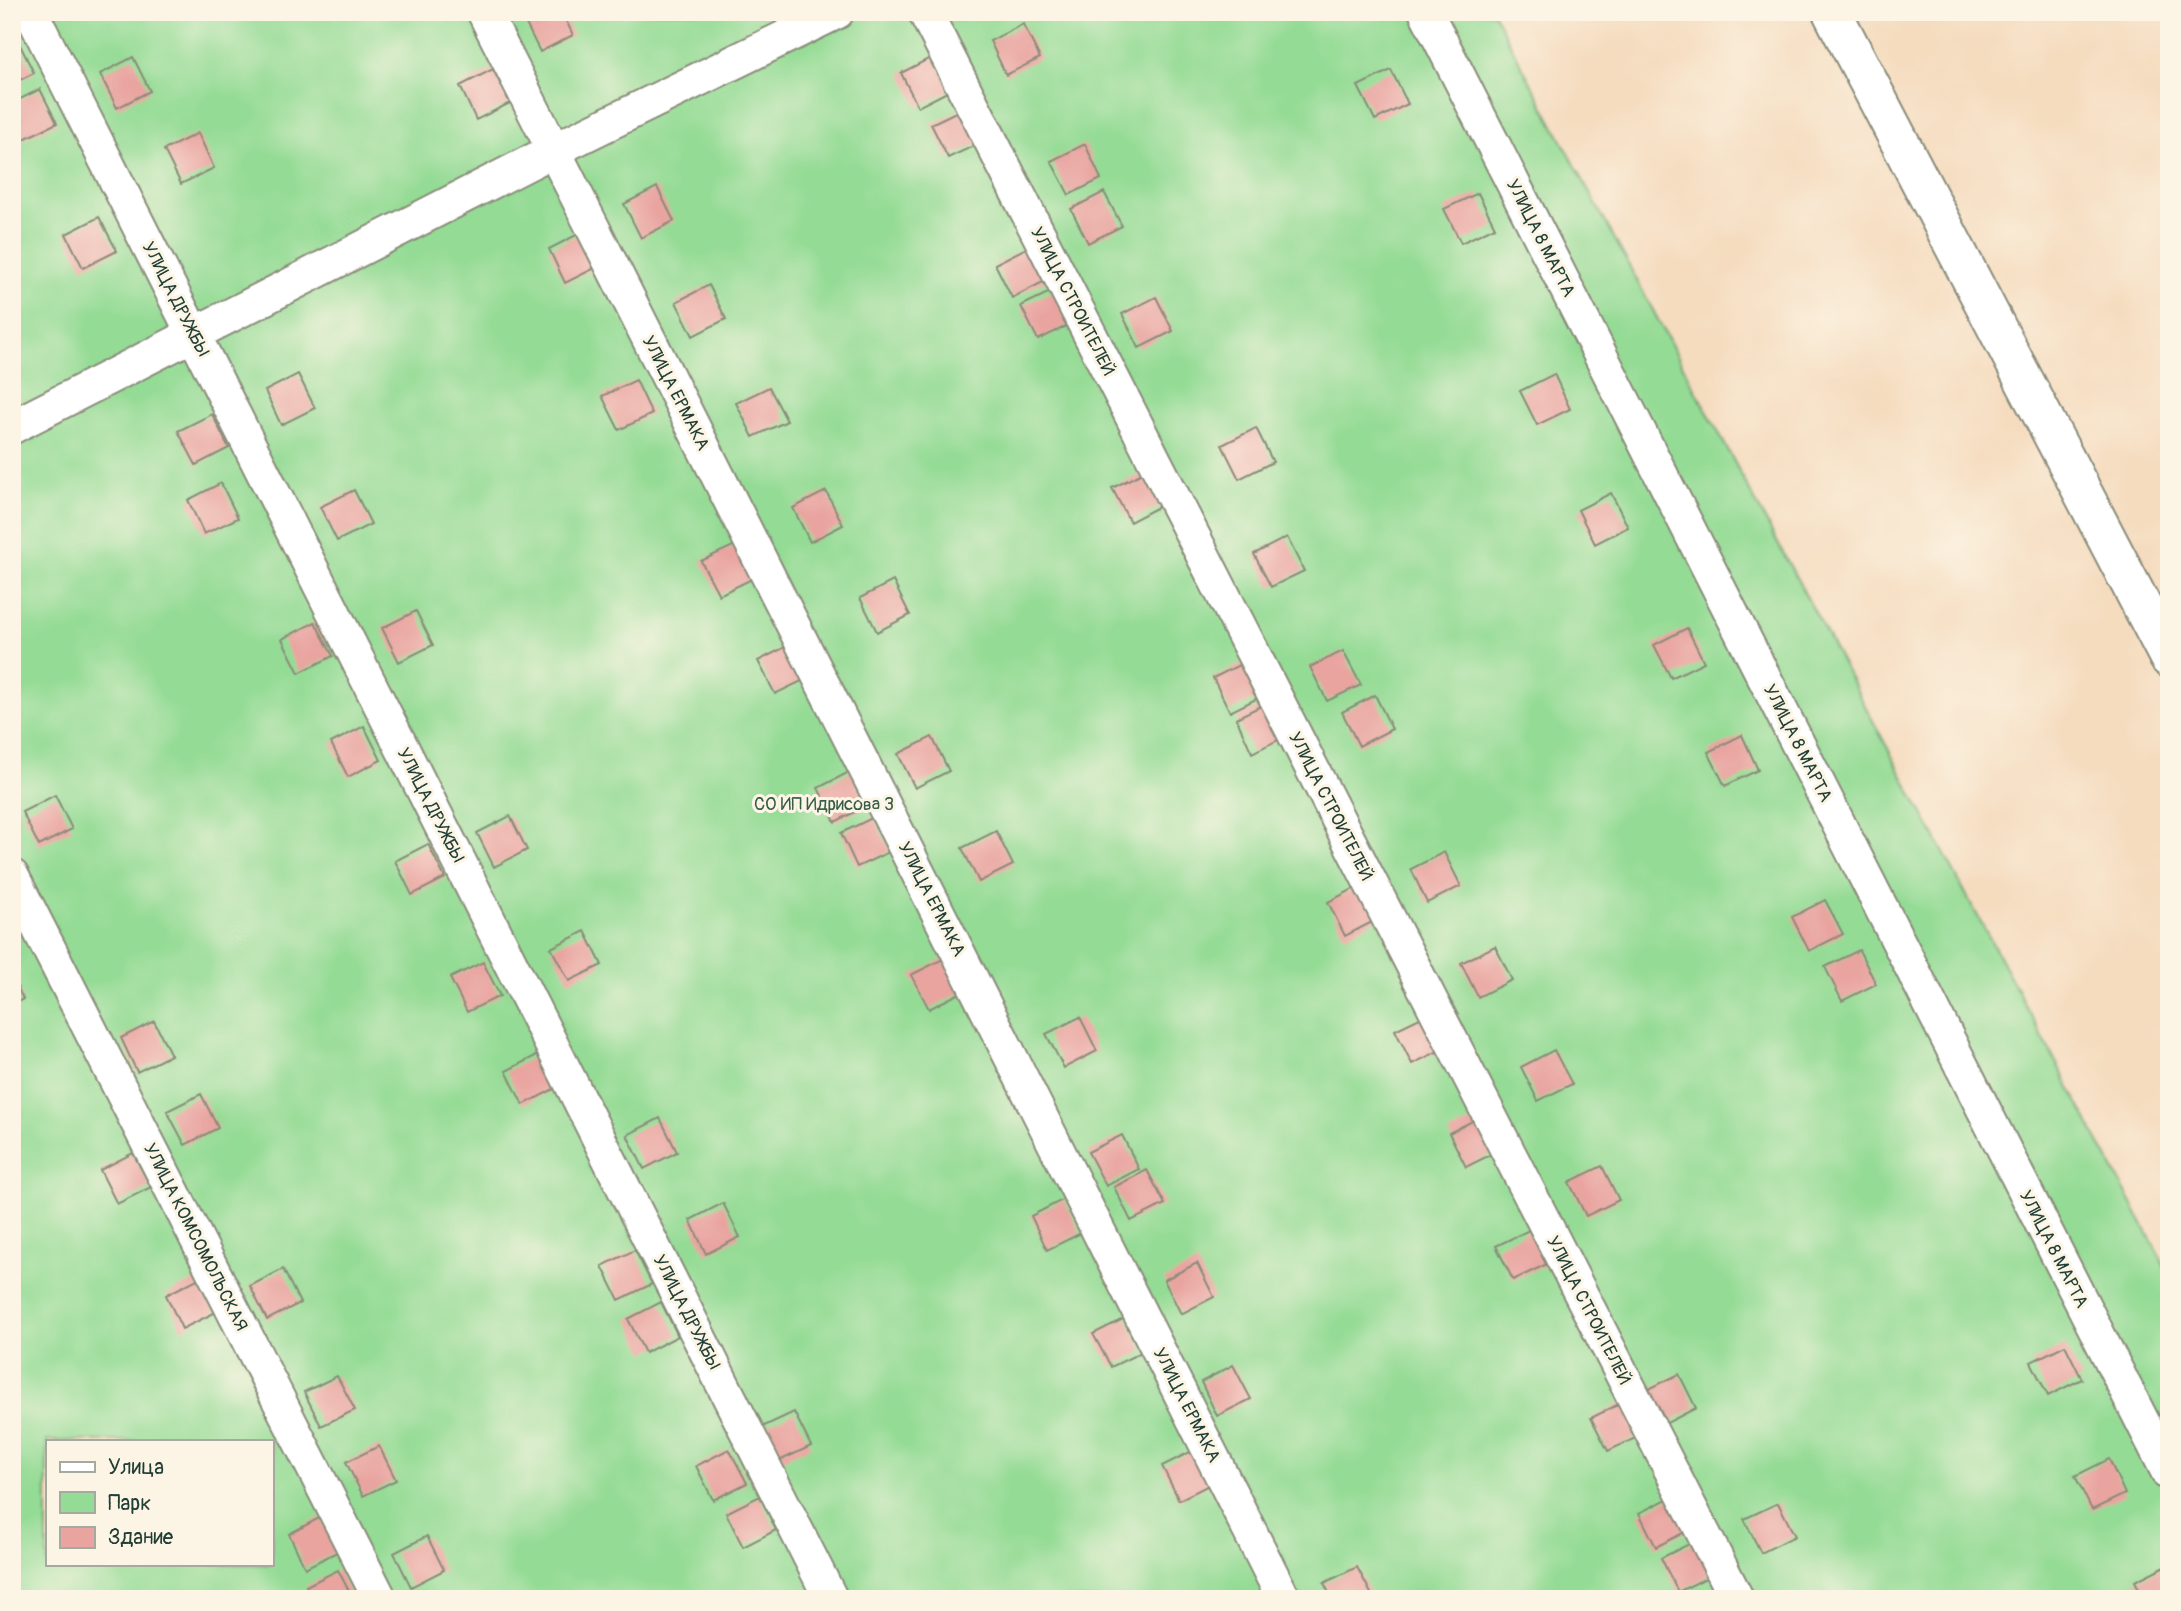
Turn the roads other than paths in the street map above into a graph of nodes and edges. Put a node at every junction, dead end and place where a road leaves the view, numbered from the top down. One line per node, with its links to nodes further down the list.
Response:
1 (31, 12): 8 (street, УЛИЦА ДРУЖБЫ)
2 (484, 12): 7 (street, УЛИЦА ЕРМАКА)
3 (837, 12): 7 (street)
4 (925, 12): 16 (street, УЛИЦА СТРОИТЕЛЕЙ)
5 (1426, 12): 12 (street, УЛИЦА 8 МАРТА)
6 (1832, 12): 10 (street)
7 (554, 150): 8 (street); 15 (street, УЛИЦА ЕРМАКА)
8 (194, 336): 9 (street); 14 (street, УЛИЦА ДРУЖБЫ)
9 (12, 427)
10 (2169, 658)
11 (12, 876): 13 (street, УЛИЦА КОМСОМОЛЬСКАЯ)
12 (2169, 1474)
13 (380, 1599)
14 (831, 1599)
15 (1284, 1599)
16 (1737, 1599)

